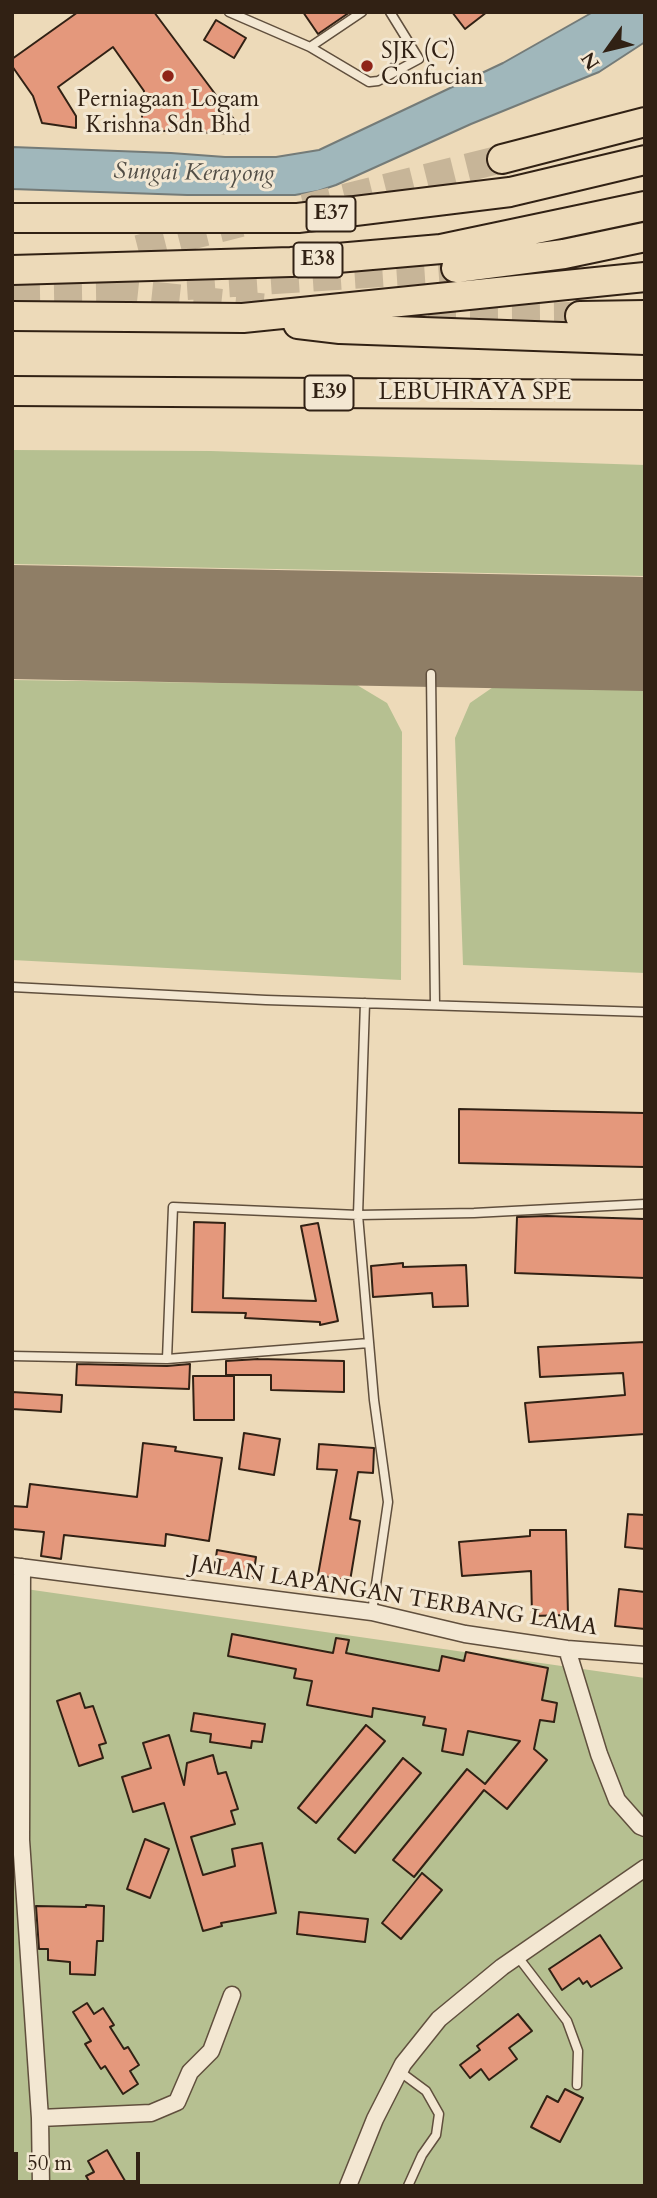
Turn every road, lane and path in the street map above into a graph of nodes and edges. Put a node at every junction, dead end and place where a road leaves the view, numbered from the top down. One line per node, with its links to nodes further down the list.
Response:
1 (229, 12): 4 (lane)
2 (362, 12): 4 (lane)
3 (390, 12): 4 (lane)
4 (310, 47)
5 (645, 122): 6 (highway)
6 (502, 159)
7 (645, 160): 9 (highway, E37)
8 (645, 206): 13 (highway, E38)
9 (12, 218)
10 (645, 237): 12 (highway)
11 (138, 249): 13 (highway)
12 (456, 268)
13 (25, 270)
14 (645, 277): 18 (highway)
15 (645, 315): 17 (highway)
16 (12, 316): 18 (highway)
17 (580, 316)
18 (243, 318): 19 (highway)
19 (645, 340)
20 (12, 391): 21 (highway, LEBUHRAYA SPE / E39)
21 (645, 396)
22 (12, 403): 23 (highway, LEBUHRAYA SPE / E39)
23 (645, 407)
24 (430, 674): 27 (lane)
25 (12, 987): 26 (lane)
26 (365, 1003): 27 (lane); 30 (lane)
27 (435, 1005): 28 (lane)
28 (645, 1012)
29 (645, 1204): 30 (lane)
30 (358, 1215): 31 (lane); 33 (lane)
31 (369, 1343): 33 (lane); 35 (lane)
32 (12, 1356): 33 (lane)
33 (167, 1359)
34 (17, 1567): 35 (street, JALAN LAPANGAN TERBANG LAMA); 39 (street)
35 (372, 1612): 36 (street, JALAN LAPANGAN TERBANG LAMA)
36 (567, 1649): 37 (street, JALAN LAPANGAN TERBANG LAMA); 38 (street)
37 (645, 1655)
38 (645, 1828)
39 (16, 1844): 45 (street)
40 (645, 1868): 41 (street)
41 (518, 1957): 43 (street); 44 (lane)
42 (232, 1995): 45 (street)
43 (399, 2071): 47 (street); 48 (lane)
44 (578, 2085)
45 (40, 2118): 46 (street)
46 (40, 2186)
47 (348, 2186)
48 (408, 2186)

